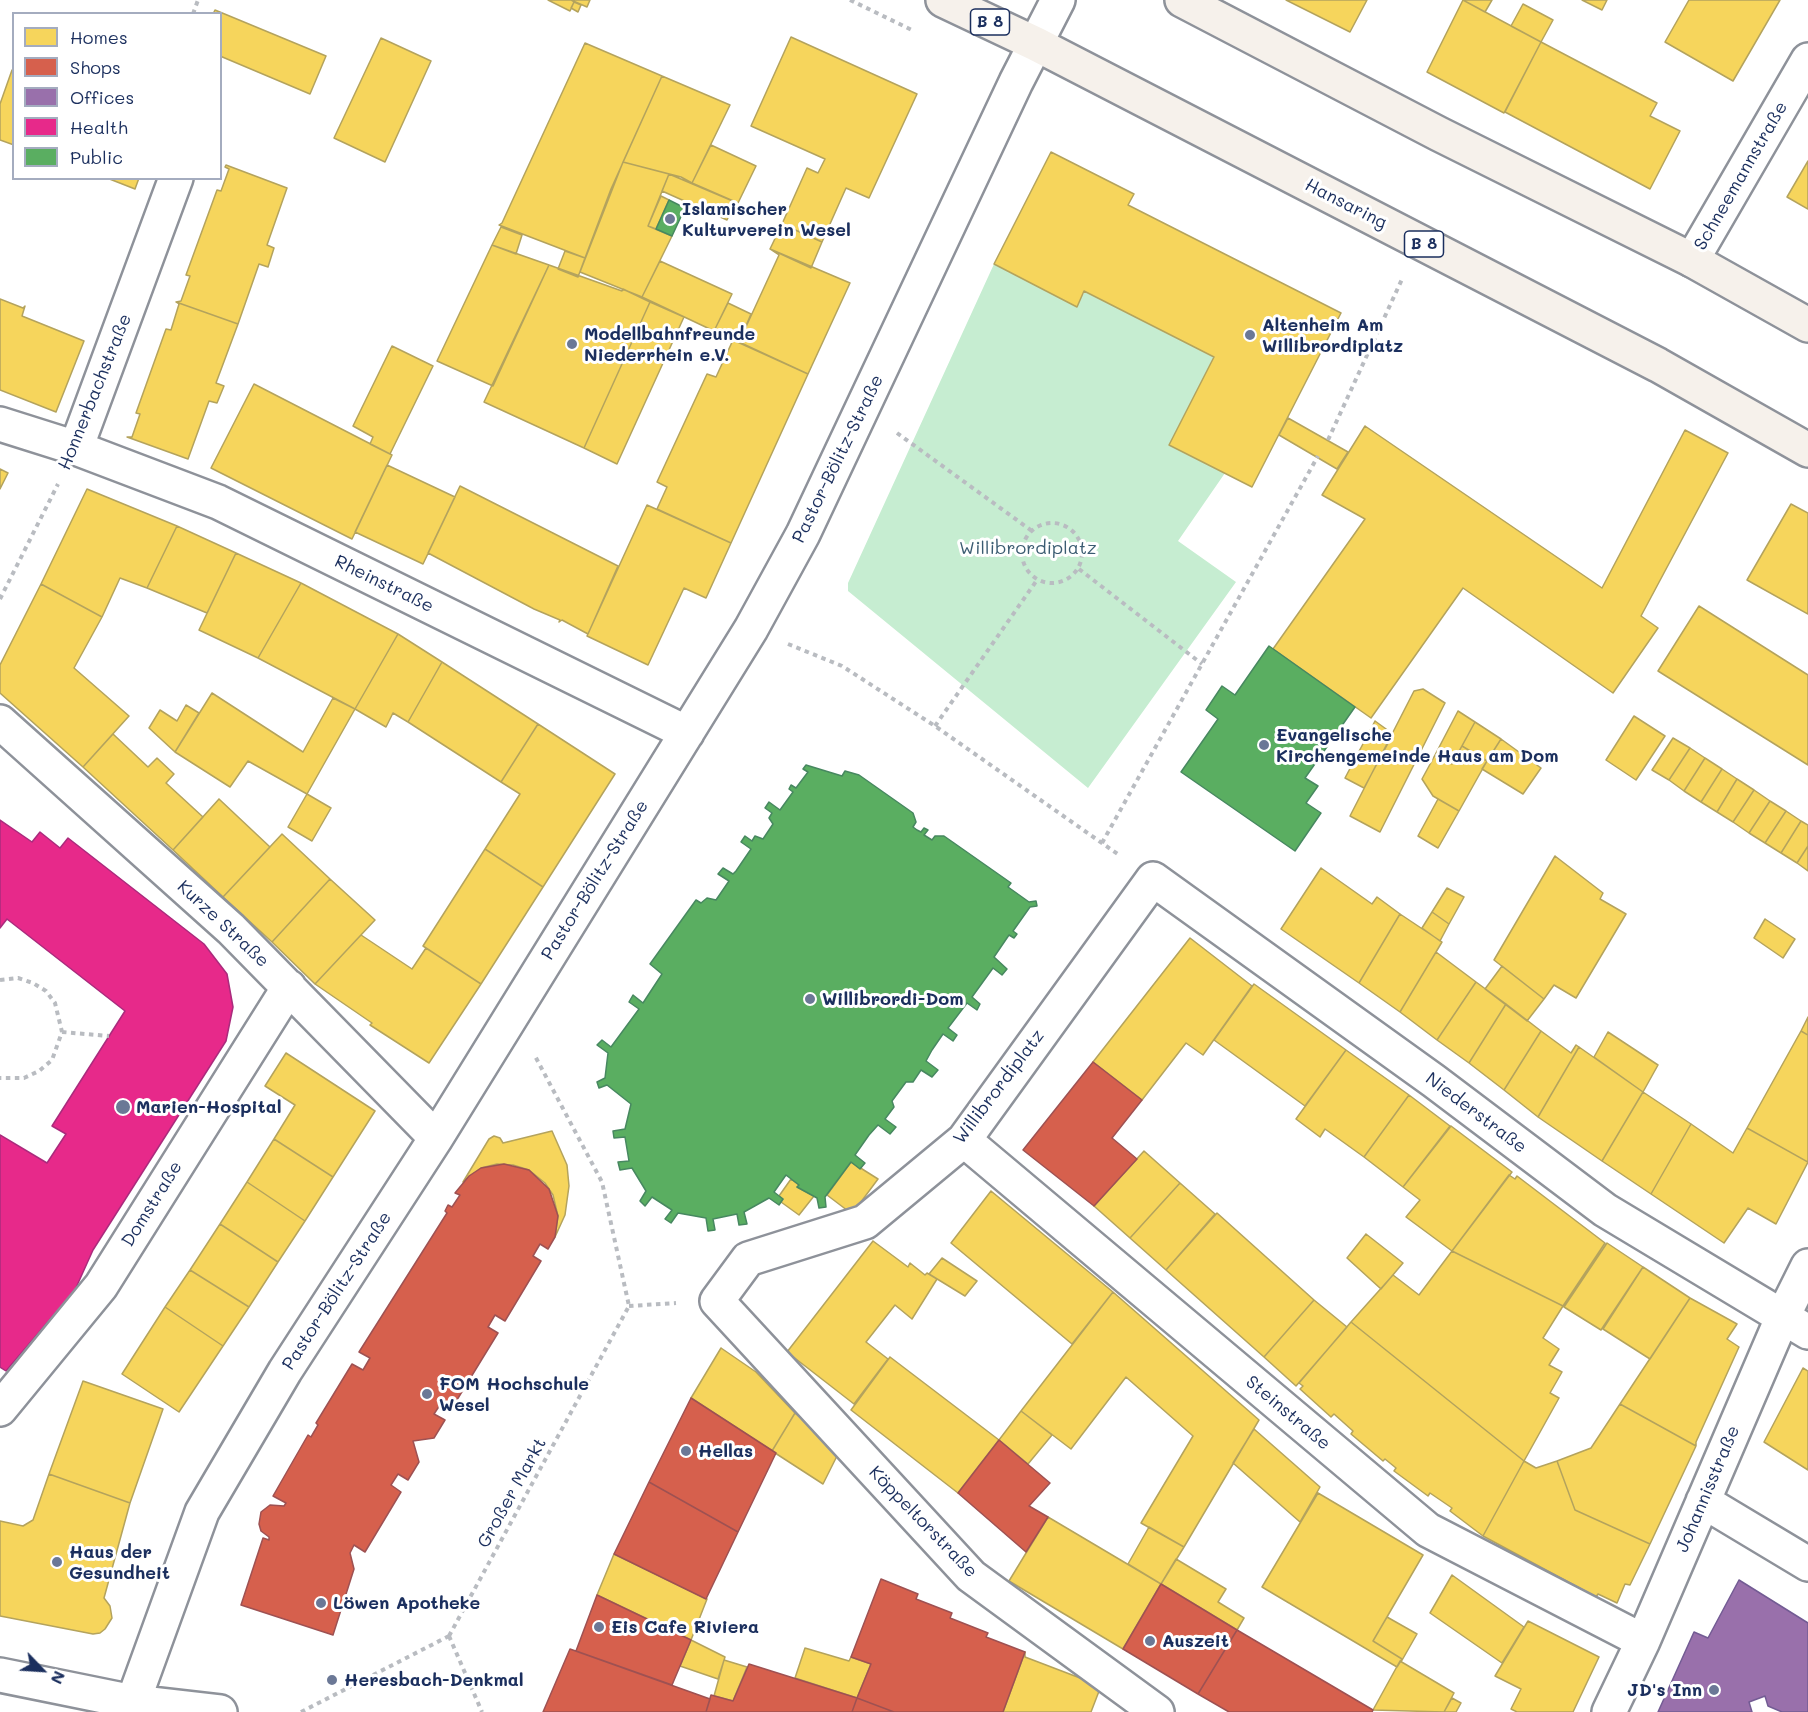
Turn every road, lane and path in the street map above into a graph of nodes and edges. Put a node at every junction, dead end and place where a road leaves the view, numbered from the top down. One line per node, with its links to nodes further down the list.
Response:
1 (943, 0): 4 (main road, Hansaring / B 8)
2 (1058, 0): 4 (street, Pastor-Bölitz-Straße)
3 (1182, 0): 7 (main road)
4 (1036, 44): 10 (street, Pastor-Bölitz-Straße); 14 (main road, Hansaring / B 8)
5 (1808, 60): 7 (street, Schneemannstraße)
6 (175, 180): 13 (street, Honnerbachstraße)
7 (1692, 260): 9 (main road)
8 (1408, 266): 12 (path)
9 (1808, 325)
10 (864, 408): 16 (path); 20 (street, Pastor-Bölitz-Straße)
11 (0, 424): 13 (street, Rheinstraße)
12 (1328, 440)
13 (76, 448): 19 (path, Honnerbachstraße); 24 (street, Rheinstraße)
14 (1808, 450)
15 (1318, 456): 21 (path)
16 (1032, 531): 17 (path); 18 (path)
17 (1079, 569): 18 (path); 21 (path)
18 (1037, 580): 23 (path)
19 (0, 599)
20 (751, 629): 23 (path); 24 (street, Pastor-Bölitz-Straße)
21 (1202, 664): 25 (path)
22 (0, 722): 28 (street, Kurze Straße)
23 (935, 726): 25 (path)
24 (687, 733): 29 (street, Pastor-Bölitz-Straße)
25 (1102, 843): 26 (path)
26 (1153, 879): 34 (street, Willibrordiplatz); 38 (street, Niederstraße)
27 (0, 980): 30 (path)
28 (289, 987): 33 (street, Kurze Straße); 39 (street, Domstraße)
29 (512, 1013): 33 (street, Pastor-Bölitz-Straße); 37 (path)
30 (62, 1032): 31 (path); 32 (path)
31 (109, 1036)
32 (0, 1078)
33 (436, 1138): 45 (street, Pastor-Bölitz-Straße)
34 (964, 1140): 36 (street, Willibrordiplatz); 43 (street, Steinstraße)
35 (1808, 1266): 38 (street, Johannisstraße)
36 (717, 1301): 37 (path); 49 (street, Köppeltorstraße)
37 (628, 1306): 42 (path, Großer Markt)
38 (1795, 1324): 40 (street, Johannisstraße)
39 (0, 1409)
40 (1703, 1501): 41 (street); 43 (street, Johannisstraße)
41 (1808, 1564)
42 (449, 1636): 47 (path); 48 (path)
43 (1643, 1641): 50 (street, Johannisstraße)
44 (1, 1678): 45 (street)
45 (134, 1707): 46 (street)
46 (220, 1712)
47 (301, 1712)
48 (482, 1712)
49 (1157, 1712)
50 (1609, 1712)

